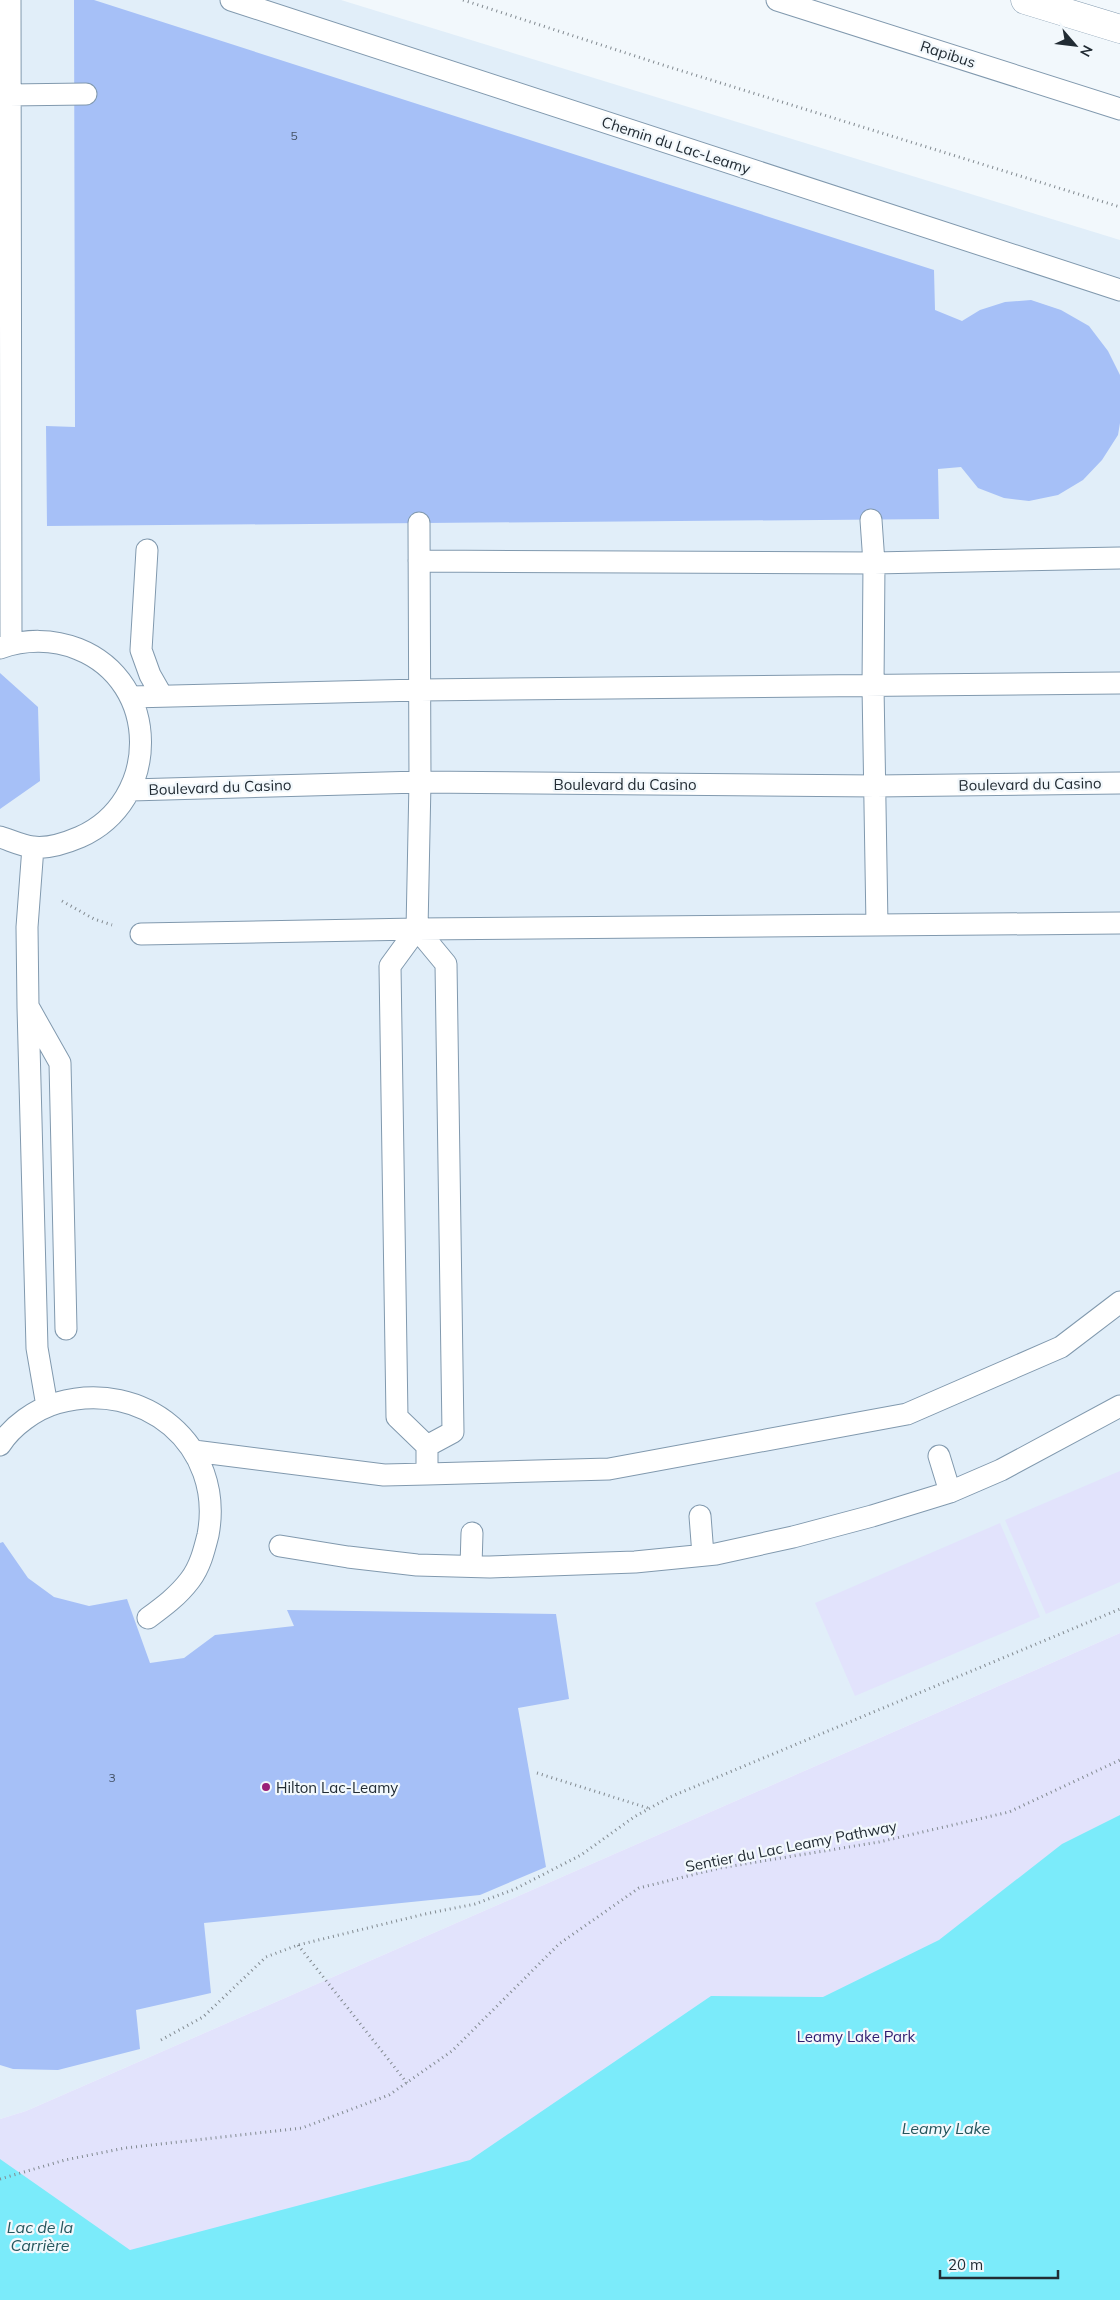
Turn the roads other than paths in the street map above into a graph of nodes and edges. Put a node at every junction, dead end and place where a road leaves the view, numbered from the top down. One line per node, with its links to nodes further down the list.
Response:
1 (10, 0): 7 (lane)
2 (231, 0): 9 (lane, Chemin du Lac-Leamy)
3 (777, 0): 8 (lane, Rapibus)
4 (1026, 0): 5 (main road)
5 (1120, 30)
6 (86, 94): 7 (lane)
7 (10, 95): 16 (lane)
8 (1120, 108)
9 (1120, 290)
10 (872, 520): 15 (lane)
11 (419, 524): 14 (lane)
12 (147, 550): 20 (lane)
13 (1120, 558): 15 (lane)
14 (419, 561): 15 (lane); 19 (lane)
15 (874, 563): 18 (lane)
16 (5, 646): 21 (lane)
17 (1120, 683): 18 (lane)
18 (873, 686): 19 (lane); 24 (lane)
19 (420, 690): 20 (lane); 22 (lane)
20 (162, 696): 21 (lane)
21 (131, 697): 25 (lane)
22 (420, 782): 24 (lane, Boulevard du Casino); 25 (lane, Boulevard du Casino); 30 (lane)
23 (1120, 783): 24 (lane, Boulevard du Casino)
24 (876, 786): 29 (lane)
25 (130, 790): 27 (lane)
26 (0, 837): 27 (lane)
27 (33, 847): 32 (lane)
28 (1120, 923): 29 (lane)
29 (877, 925): 30 (lane)
30 (417, 929): 31 (lane); 38 (lane); 38 (lane)
31 (141, 934)
32 (28, 1007): 34 (lane); 35 (lane)
33 (1120, 1302): 41 (lane)
34 (66, 1330)
35 (47, 1406): 37 (lane); 39 (lane)
36 (1120, 1406): 42 (lane)
37 (0, 1445)
38 (426, 1446): 41 (lane)
39 (194, 1452): 41 (lane); 48 (lane)
40 (940, 1456): 42 (lane)
41 (427, 1474)
42 (950, 1492): 46 (lane)
43 (700, 1516): 46 (lane)
44 (472, 1533): 47 (lane)
45 (280, 1546): 47 (lane)
46 (704, 1555): 47 (lane)
47 (471, 1566)
48 (148, 1618)

